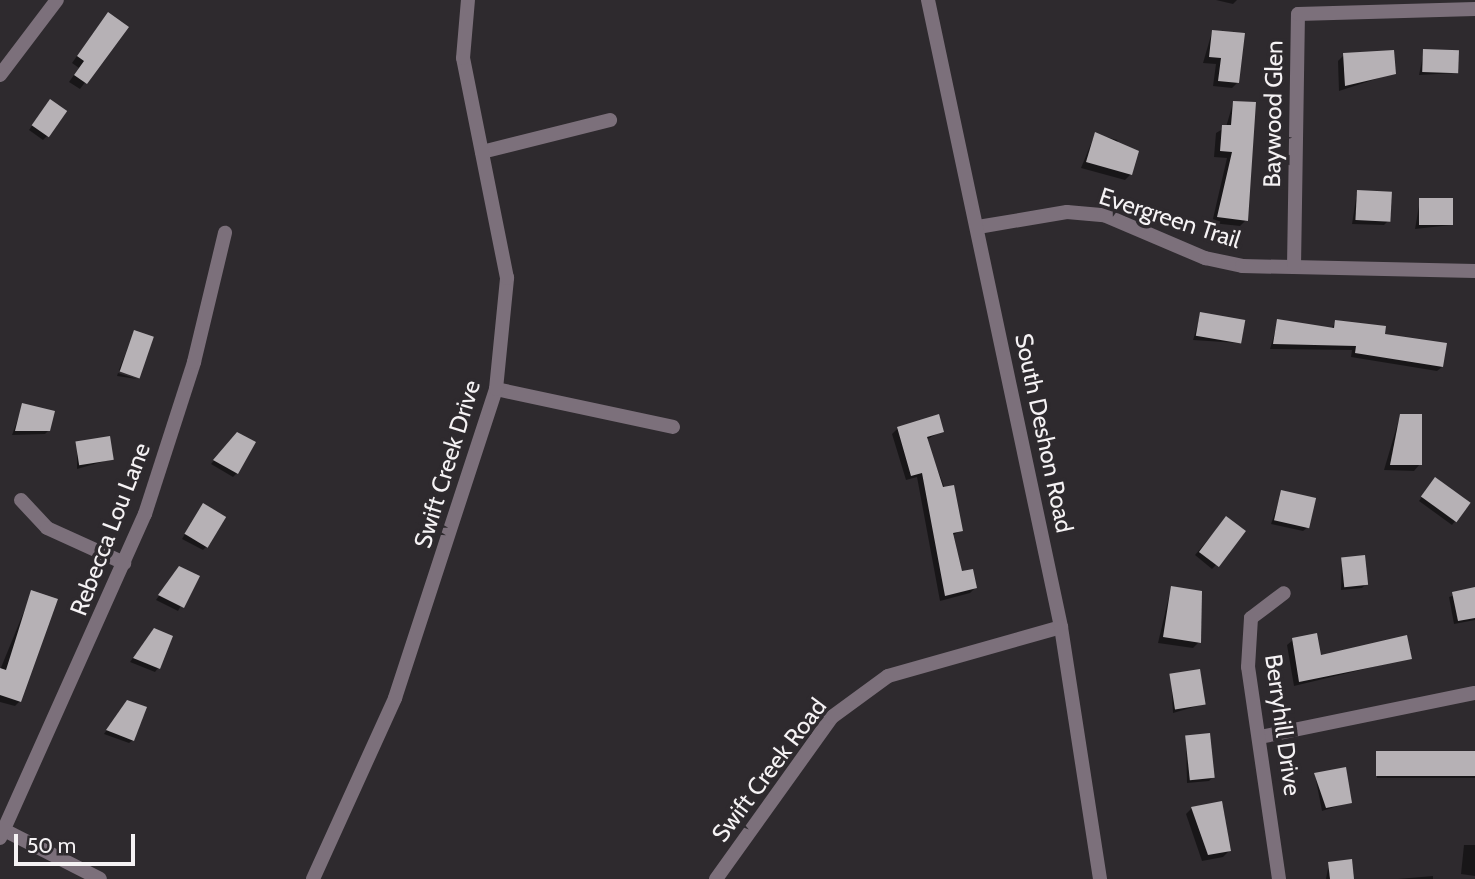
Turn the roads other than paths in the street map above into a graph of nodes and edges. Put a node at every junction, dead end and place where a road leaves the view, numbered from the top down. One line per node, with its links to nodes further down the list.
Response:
1 (57, 0): 5 (street)
2 (468, 0): 7 (street, Swift Creek Drive)
3 (928, 0): 8 (street, South Deshon Road)
4 (1475, 9): 10 (street, Baywood Glen)
5 (0, 75)
6 (610, 120): 7 (street)
7 (482, 152): 12 (street, Swift Creek Drive)
8 (978, 227): 10 (street, Evergreen Trail); 17 (street, South Deshon Road)
9 (225, 233): 15 (street, Rebecca Lou Lane)
10 (1294, 267): 11 (street, Evergreen Trail)
11 (1475, 271)
12 (496, 389): 13 (street); 22 (street, Swift Creek Drive)
13 (673, 426)
14 (21, 500): 15 (street)
15 (124, 563): 20 (street, Rebecca Lou Lane)
16 (1284, 593): 19 (street, Berryhill Drive)
17 (1061, 627): 23 (street, Swift Creek Road); 24 (street, South Deshon Road)
18 (1475, 693): 19 (street)
19 (1260, 737): 25 (street, Berryhill Drive)
20 (1, 832): 21 (street)
21 (100, 879)
22 (313, 879)
23 (716, 879)
24 (1100, 879)
25 (1279, 879)

